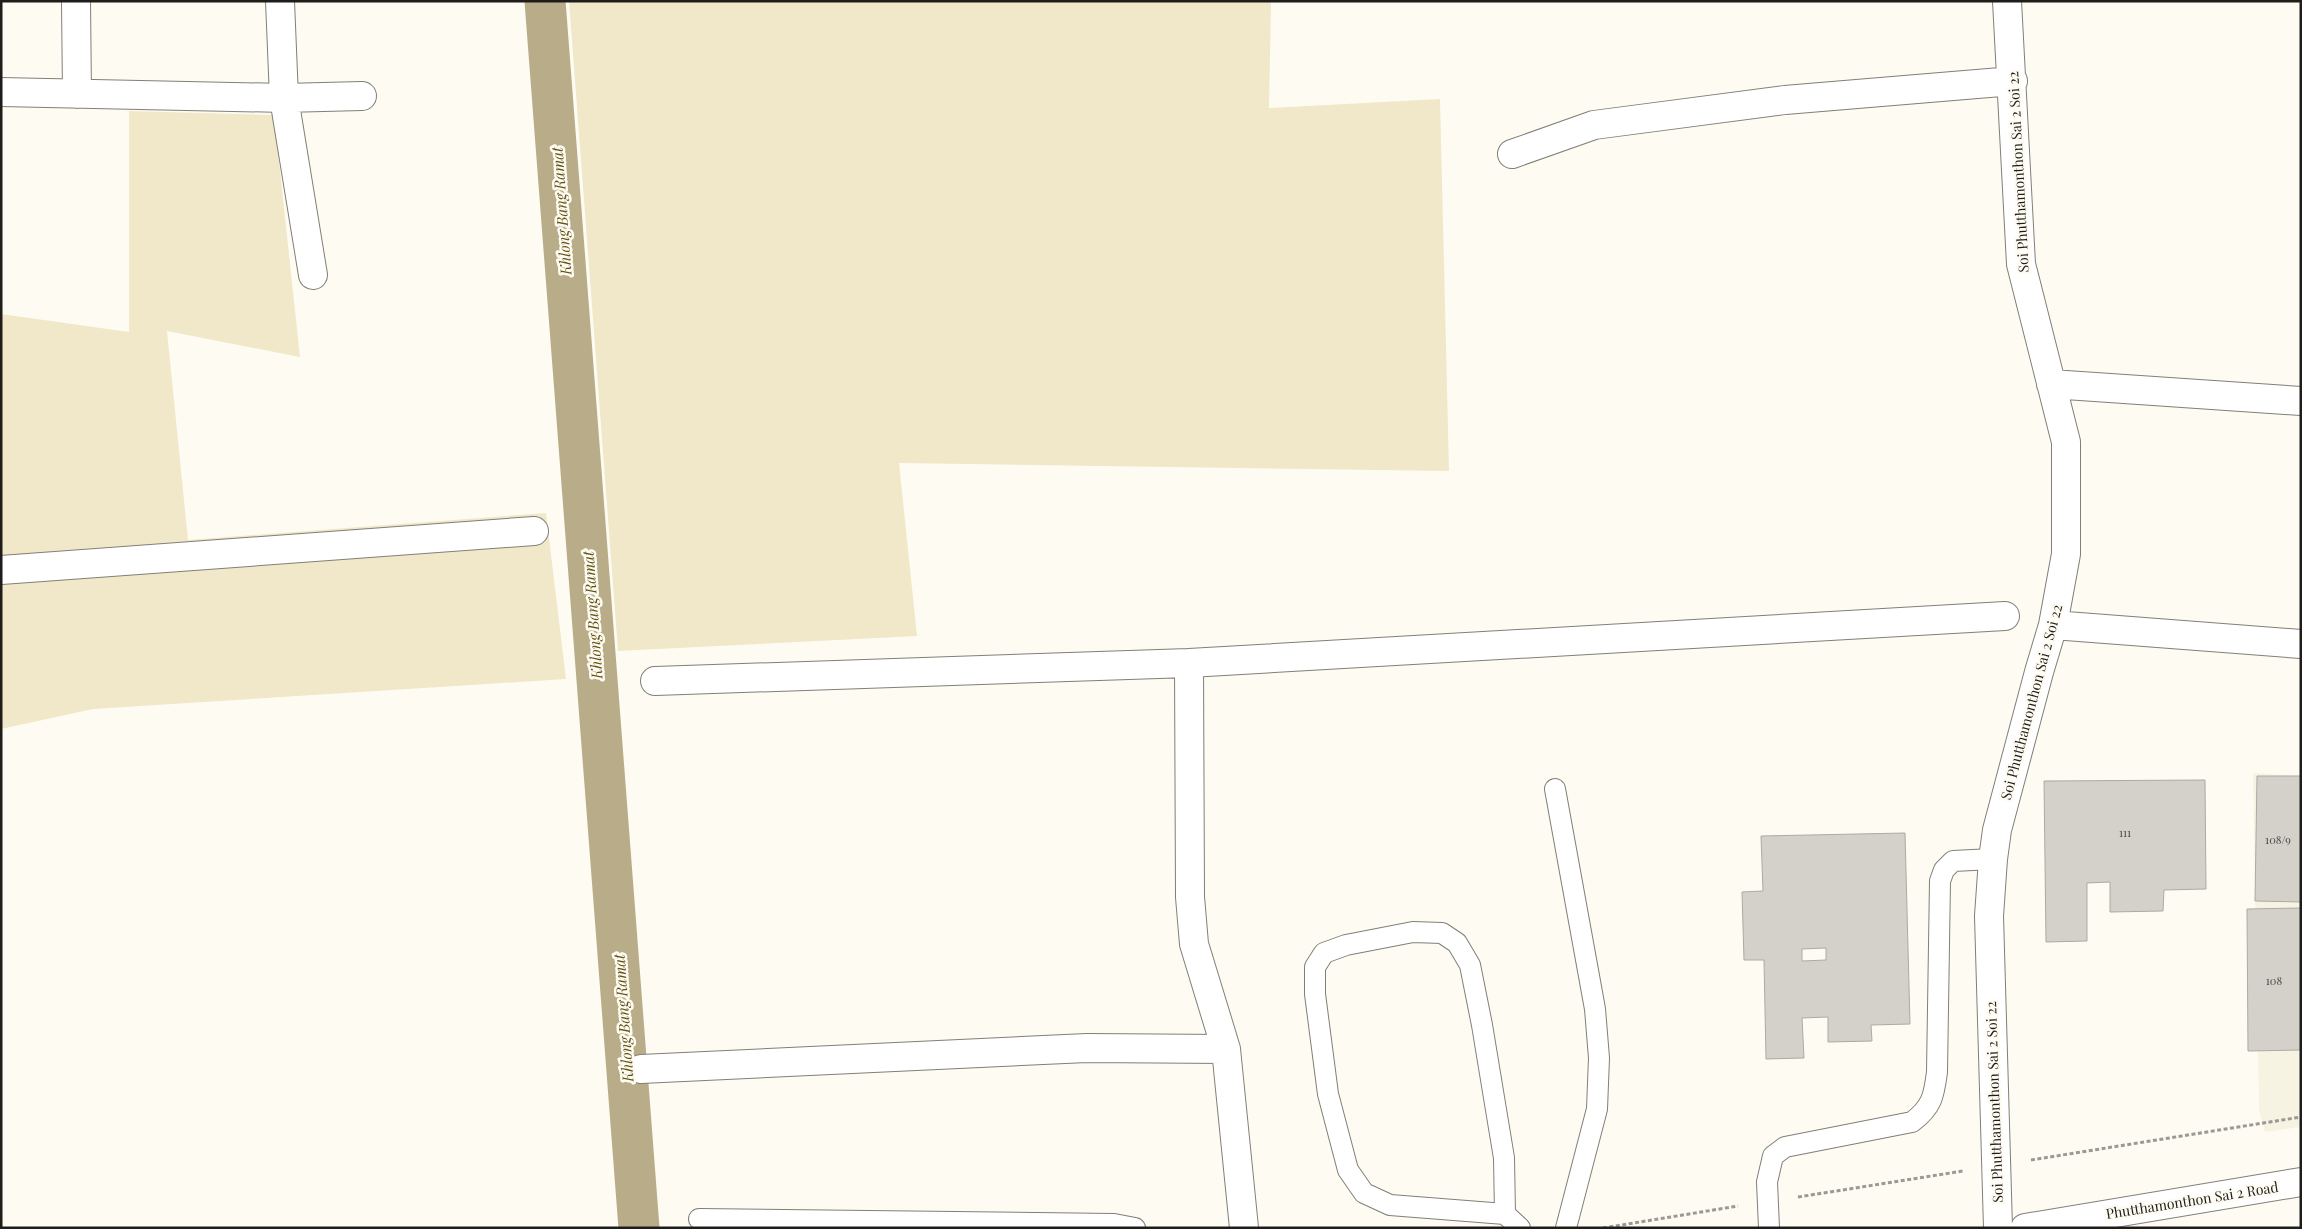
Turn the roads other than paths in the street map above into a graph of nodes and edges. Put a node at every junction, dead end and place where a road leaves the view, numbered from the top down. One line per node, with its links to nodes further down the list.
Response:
1 (76, 1): 6 (street)
2 (280, 1): 8 (street)
3 (2007, 1): 4 (street, Soi Phutthamonthon Sai 2 Soi 22)
4 (2013, 81): 9 (street); 11 (street, Soi Phutthamonthon Sai 2 Soi 22)
5 (1, 92): 6 (street)
6 (77, 94): 8 (street)
7 (362, 96): 8 (street)
8 (284, 98): 10 (street)
9 (1512, 154)
10 (313, 275)
11 (2051, 384): 12 (street); 16 (street, Soi Phutthamonthon Sai 2 Soi 22)
12 (2301, 401)
13 (534, 531): 14 (street)
14 (1, 570)
15 (2005, 616): 18 (street)
16 (2053, 625): 17 (street); 21 (street, Soi Phutthamonthon Sai 2 Soi 22)
17 (2301, 644)
18 (1189, 663): 19 (street); 22 (street)
19 (655, 681)
20 (1555, 789): 30 (lane)
21 (1993, 859): 31 (lane); 32 (street, Soi Phutthamonthon Sai 2 Soi 22)
22 (1226, 1049): 23 (street); 28 (street)
23 (641, 1069)
24 (2301, 1182): 33 (street, Phutthamonthon Sai 2 Road)
25 (1505, 1214): 25 (lane); 29 (lane)
26 (699, 1219): 27 (lane)
27 (1135, 1228)
28 (1244, 1228)
29 (1520, 1228)
30 (1566, 1228)
31 (1769, 1228)
32 (1998, 1228)
33 (2025, 1228)

